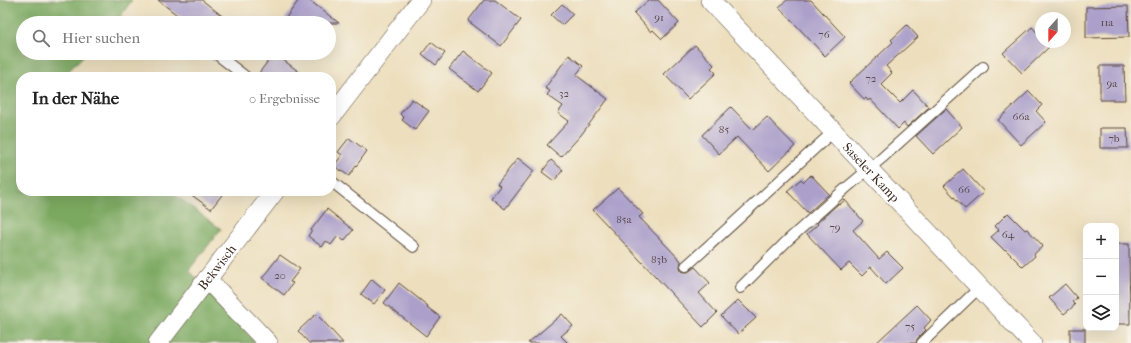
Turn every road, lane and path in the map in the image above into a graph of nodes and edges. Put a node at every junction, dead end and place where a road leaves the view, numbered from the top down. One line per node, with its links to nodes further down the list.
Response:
1 (421, 0): 6 (street)
2 (710, 0): 7 (street, Saseler Kamp)
3 (224, 60): 5 (lane)
4 (983, 67): 8 (lane)
5 (240, 72)
6 (336, 110)
7 (834, 131): 8 (street, Saseler Kamp); 12 (lane)
8 (869, 169): 14 (street, Saseler Kamp); 15 (lane)
9 (336, 185): 11 (lane)
10 (271, 196): 13 (street, Bekwisch)
11 (414, 247)
12 (686, 266)
13 (207, 279): 16 (street, Bekwisch); 17 (street)
14 (980, 287): 18 (lane); 19 (street, Saseler Kamp)
15 (740, 288)
16 (158, 343)
17 (268, 343)
18 (922, 343)
19 (1032, 343)

